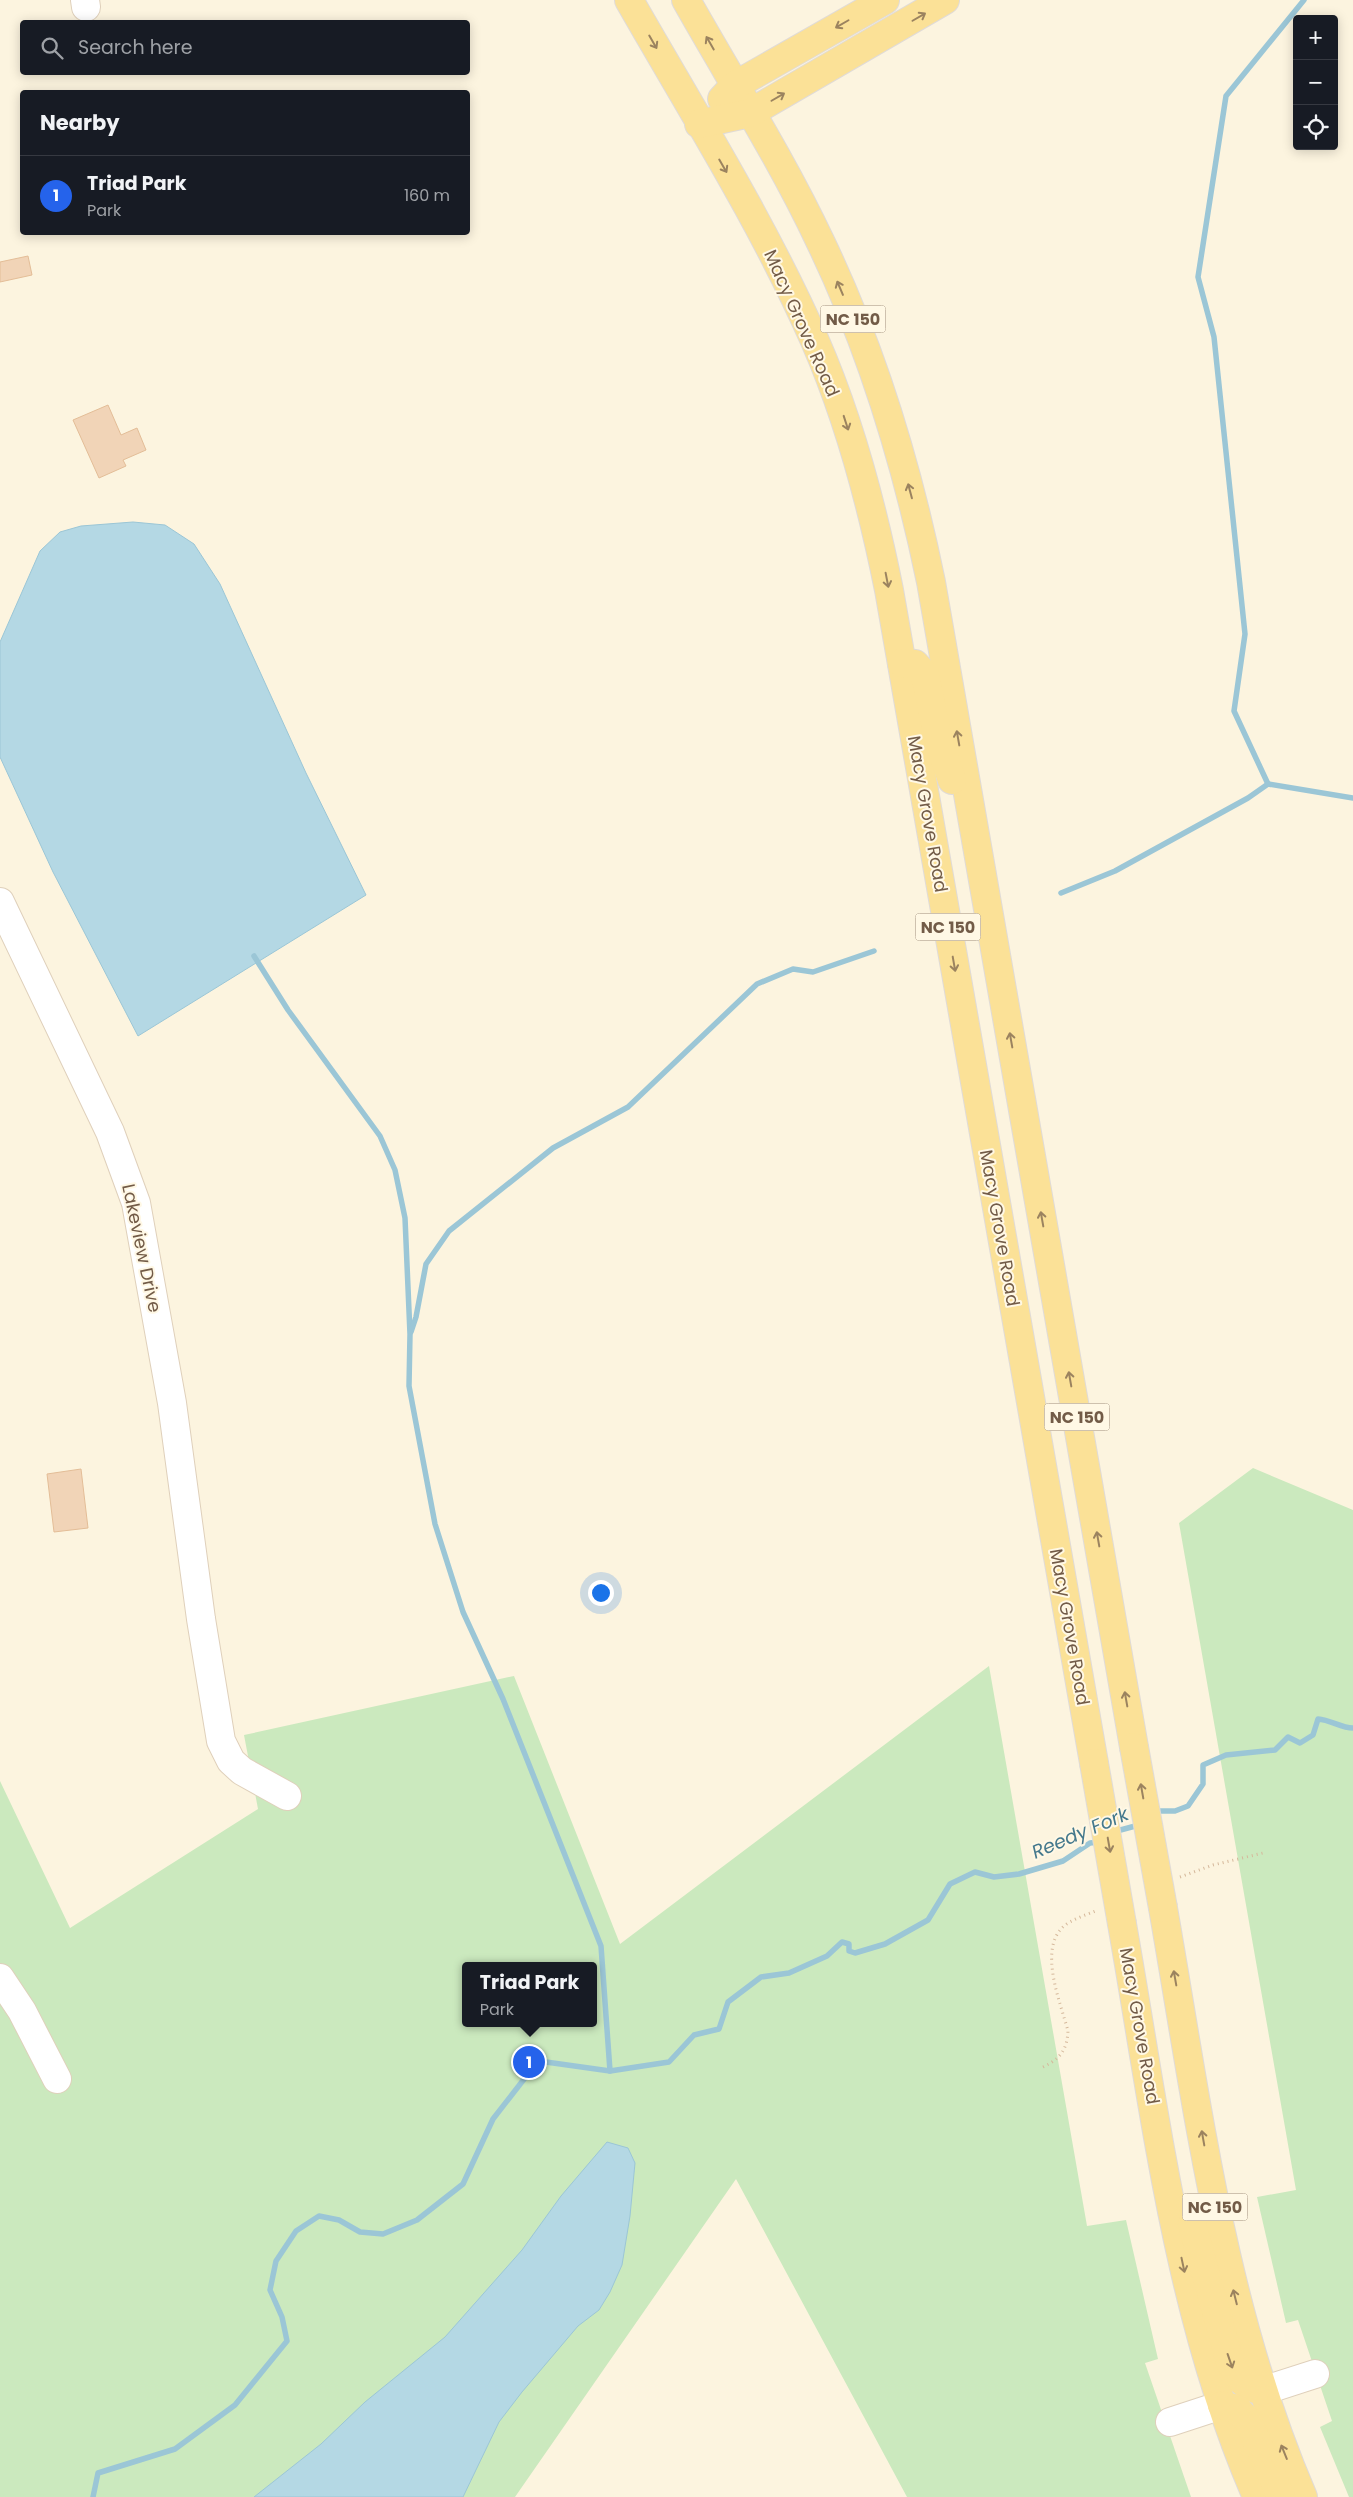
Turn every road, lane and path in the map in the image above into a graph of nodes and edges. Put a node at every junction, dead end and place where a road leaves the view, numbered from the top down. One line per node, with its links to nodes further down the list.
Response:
1 (629, 0): 7 (main road, Macy Grove Road / NC 150, one-way to 7)
2 (686, 0): 5 (main road, NC 150, one-way to 2)
3 (885, 0): 5 (main road, one-way to 5)
4 (945, 0): 6 (main road, one-way to 4)
5 (734, 86): 6 (main road, NC 150); 7 (main road)
6 (750, 113): 7 (main road); 9 (main road, NC 150, one-way to 6)
7 (699, 124): 8 (main road, Macy Grove Road / NC 150, one-way to 8)
8 (902, 663): 9 (main road); 13 (main road, Macy Grove Road / NC 150, one-way to 13, bridge)
9 (978, 855): 16 (main road, NC 150, one-way to 9, bridge)
10 (0, 902): 11 (street, Lakeview Drive)
11 (287, 1796)
12 (0, 1978): 14 (street)
13 (1146, 2061): 16 (main road, one-way to 16); 17 (main road, Macy Grove Road / NC 150, one-way to 17)
14 (57, 2079)
15 (1315, 2374): 16 (street)
16 (1262, 2391): 21 (main road, NC 150, one-way to 16)
17 (1222, 2405): 18 (street); 19 (main road, Macy Grove Road / NC 150); 20 (main road)
18 (1170, 2422)
19 (1257, 2497)
20 (1281, 2497)
21 (1303, 2497)

